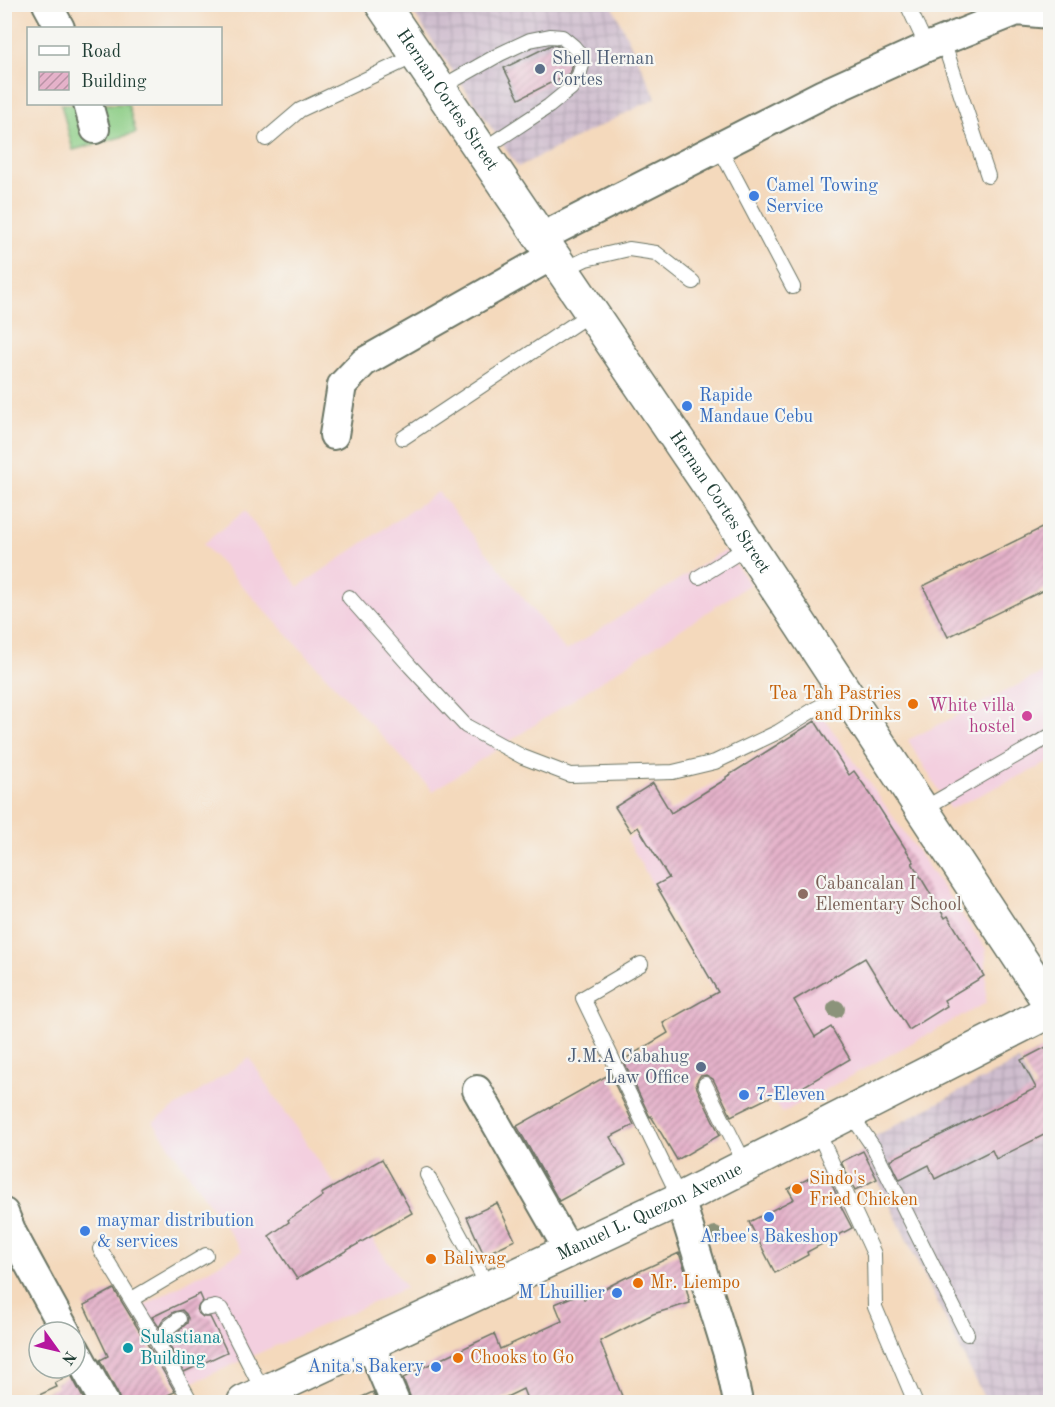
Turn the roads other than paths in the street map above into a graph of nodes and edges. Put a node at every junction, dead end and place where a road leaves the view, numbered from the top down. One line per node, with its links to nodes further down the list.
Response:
1 (47, 4): 5 (street)
2 (907, 4): 6 (lane)
3 (385, 5): 7 (main road, Hernan Cortes Street)
4 (1050, 14): 6 (street)
5 (59, 27)
6 (935, 44): 10 (street); 12 (lane)
7 (417, 55): 8 (main road, Hernan Cortes Street); 9 (lane)
8 (440, 88): 11 (main road, Hernan Cortes Street); 11 (lane)
9 (266, 139)
10 (719, 147): 13 (street); 15 (lane)
11 (482, 150): 13 (main road, Hernan Cortes Street)
12 (988, 176)
13 (553, 254): 14 (lane); 16 (main road, Hernan Cortes Street); 17 (street)
14 (693, 282)
15 (793, 287)
16 (593, 313): 18 (lane); 19 (main road, Hernan Cortes Street)
17 (334, 435)
18 (403, 438)
19 (749, 546): 20 (lane); 22 (main road, Hernan Cortes Street)
20 (699, 577)
21 (349, 597): 22 (lane)
22 (846, 692): 24 (main road, Hernan Cortes Street)
23 (1050, 736): 24 (lane)
24 (923, 809): 26 (main road, Hernan Cortes Street)
25 (641, 964): 34 (lane)
26 (1050, 1004)
27 (1050, 1011): 30 (main road, Manuel L. Quezon Avenue)
28 (705, 1084): 32 (lane)
29 (477, 1090): 37 (street)
30 (850, 1113): 31 (main road, Manuel L. Quezon Avenue); 44 (lane)
31 (817, 1130): 32 (main road, Manuel L. Quezon Avenue); 53 (lane)
32 (746, 1166): 34 (main road, Manuel L. Quezon Avenue)
33 (427, 1175): 39 (lane)
34 (680, 1199): 37 (main road, Manuel L. Quezon Avenue); 52 (street)
35 (4, 1214): 43 (street)
36 (100, 1249): 40 (lane)
37 (569, 1251): 39 (main road, Manuel L. Quezon Avenue)
38 (206, 1256): 40 (lane)
39 (489, 1288): 45 (main road, Manuel L. Quezon Avenue)
40 (132, 1299): 46 (lane)
41 (206, 1309): 48 (lane)
42 (179, 1319): 46 (lane)
43 (60, 1320)
44 (967, 1334)
45 (370, 1343): 48 (main road, Manuel L. Quezon Avenue); 51 (street)
46 (159, 1345): 50 (lane)
47 (87, 1371): 49 (street)
48 (257, 1399)
49 (104, 1402)
50 (191, 1402)
51 (395, 1402)
52 (738, 1402)
53 (915, 1402)

